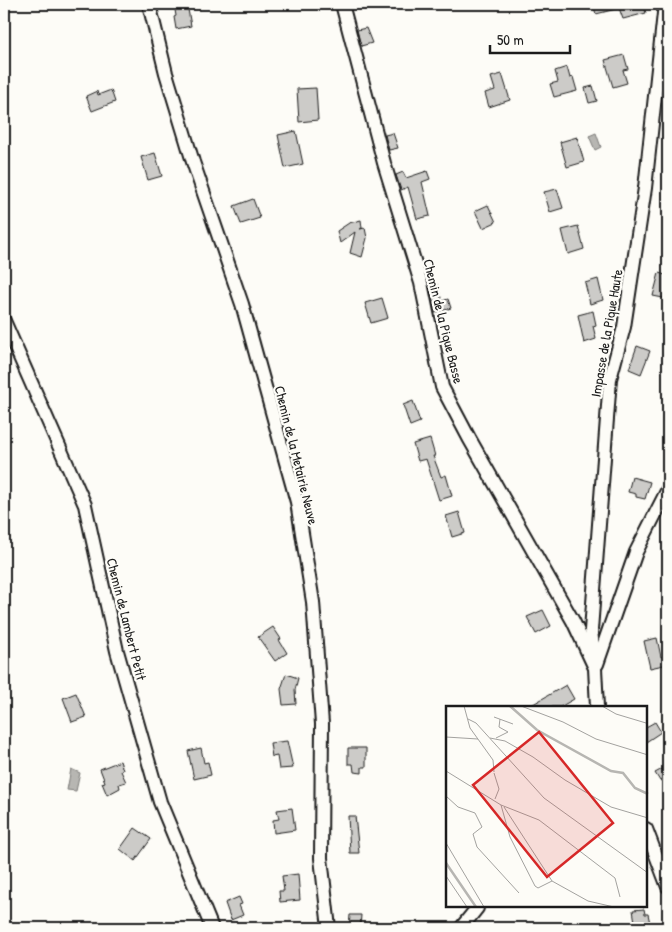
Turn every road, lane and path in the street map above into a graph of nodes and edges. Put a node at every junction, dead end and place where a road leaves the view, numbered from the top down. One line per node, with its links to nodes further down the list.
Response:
1 (149, 4): 12 (street, Chemin de la Metairie Neuve)
2 (342, 4): 6 (street, Chemin de la Pique Basse)
3 (665, 4): 6 (street, Impasse de la Pique Haute)
4 (4, 321): 11 (street, Chemin de Lambert Petit)
5 (668, 489): 6 (street)
6 (595, 668): 7 (street, Chemin de la Pique Basse)
7 (597, 706)
8 (647, 833): 9 (street)
9 (668, 887)
10 (477, 908): 13 (street)
11 (212, 928)
12 (329, 928)
13 (461, 928)

